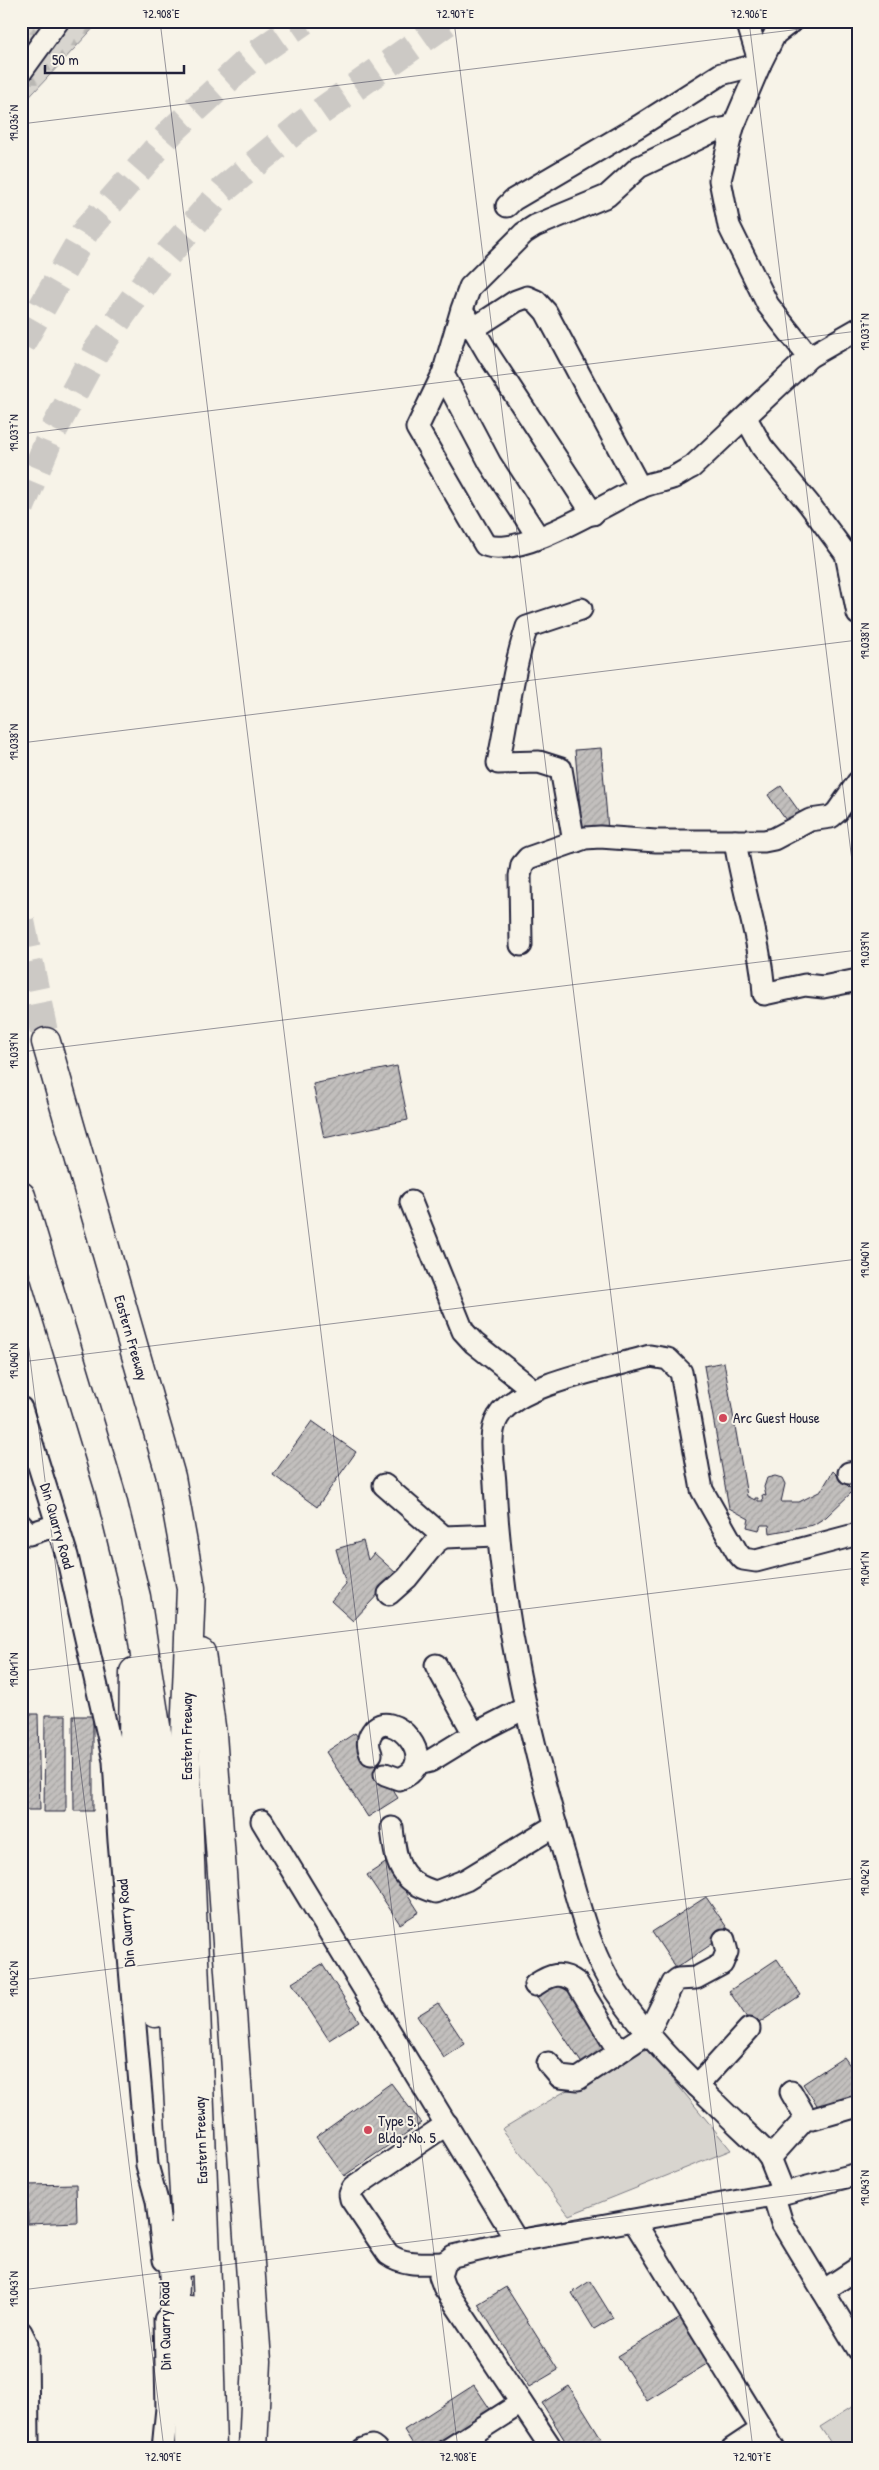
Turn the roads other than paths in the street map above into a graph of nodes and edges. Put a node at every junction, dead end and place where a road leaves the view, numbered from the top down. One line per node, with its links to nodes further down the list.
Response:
1 (58, 21): 5 (street)
2 (748, 21): 4 (street)
3 (792, 21): 4 (street)
4 (760, 64): 6 (street); 7 (street)
5 (21, 72)
6 (734, 128): 8 (street); 11 (street)
7 (507, 206)
8 (462, 309): 9 (street); 12 (street)
9 (473, 329): 14 (street); 15 (street)
10 (858, 329): 11 (street)
11 (809, 357): 13 (street)
12 (443, 374): 16 (street); 16 (street)
13 (746, 418): 14 (street); 18 (street)
14 (640, 488): 15 (street)
15 (593, 514): 16 (street)
16 (538, 537)
17 (581, 609): 21 (street)
18 (858, 614)
19 (858, 782): 20 (street)
20 (736, 841): 21 (street); 23 (street)
21 (574, 842): 22 (street)
22 (521, 945)
23 (858, 983)
24 (46, 1042): 35 (highway, Eastern Freeway)
25 (21, 1196): 37 (highway, Eastern Freeway)
26 (410, 1202): 27 (street)
27 (532, 1390): 32 (street); 33 (street)
28 (21, 1408): 31 (street, Din Quarry Road)
29 (384, 1485): 34 (street)
30 (21, 1525): 31 (street)
31 (57, 1525): 71 (street, Din Quarry Road)
32 (497, 1534): 34 (street); 39 (street)
33 (858, 1534)
34 (444, 1537): 36 (street)
35 (191, 1588): 74 (highway, Eastern Freeway); 75 (highway)
36 (389, 1594)
37 (136, 1597): 72 (highway); 73 (highway, Eastern Freeway)
38 (436, 1665): 40 (street)
39 (525, 1708): 40 (street); 45 (street)
40 (474, 1734): 42 (street)
41 (371, 1754): 42 (street)
42 (418, 1764): 43 (street)
43 (385, 1774)
44 (262, 1821): 57 (street)
45 (556, 1825): 46 (street); 50 (street)
46 (392, 1828)
47 (724, 1940): 50 (street)
48 (535, 1985): 51 (street)
49 (749, 2029): 53 (street)
50 (648, 2032): 51 (street); 53 (street)
51 (619, 2052): 52 (street)
52 (548, 2064)
53 (697, 2086): 58 (street)
54 (792, 2092): 56 (street)
55 (858, 2106): 56 (street)
56 (806, 2118): 58 (street)
57 (447, 2124): 62 (street); 63 (street)
58 (770, 2158): 60 (street)
59 (858, 2174): 60 (street)
60 (779, 2194): 61 (street); 65 (street)
61 (634, 2220): 62 (street); 69 (street)
62 (517, 2240): 63 (street)
63 (444, 2263): 68 (street)
64 (858, 2268): 65 (street)
65 (823, 2291): 67 (street)
66 (21, 2332): 70 (street)
67 (858, 2349)
68 (521, 2403): 78 (street); 79 (street)
69 (762, 2429): 80 (street); 81 (street)
70 (32, 2444)
71 (163, 2449)
72 (170, 2449)
73 (189, 2449)
74 (212, 2449)
75 (254, 2449)
76 (363, 2449): 77 (street)
77 (376, 2449)
78 (449, 2449)
79 (552, 2449)
80 (732, 2449)
81 (774, 2449)

